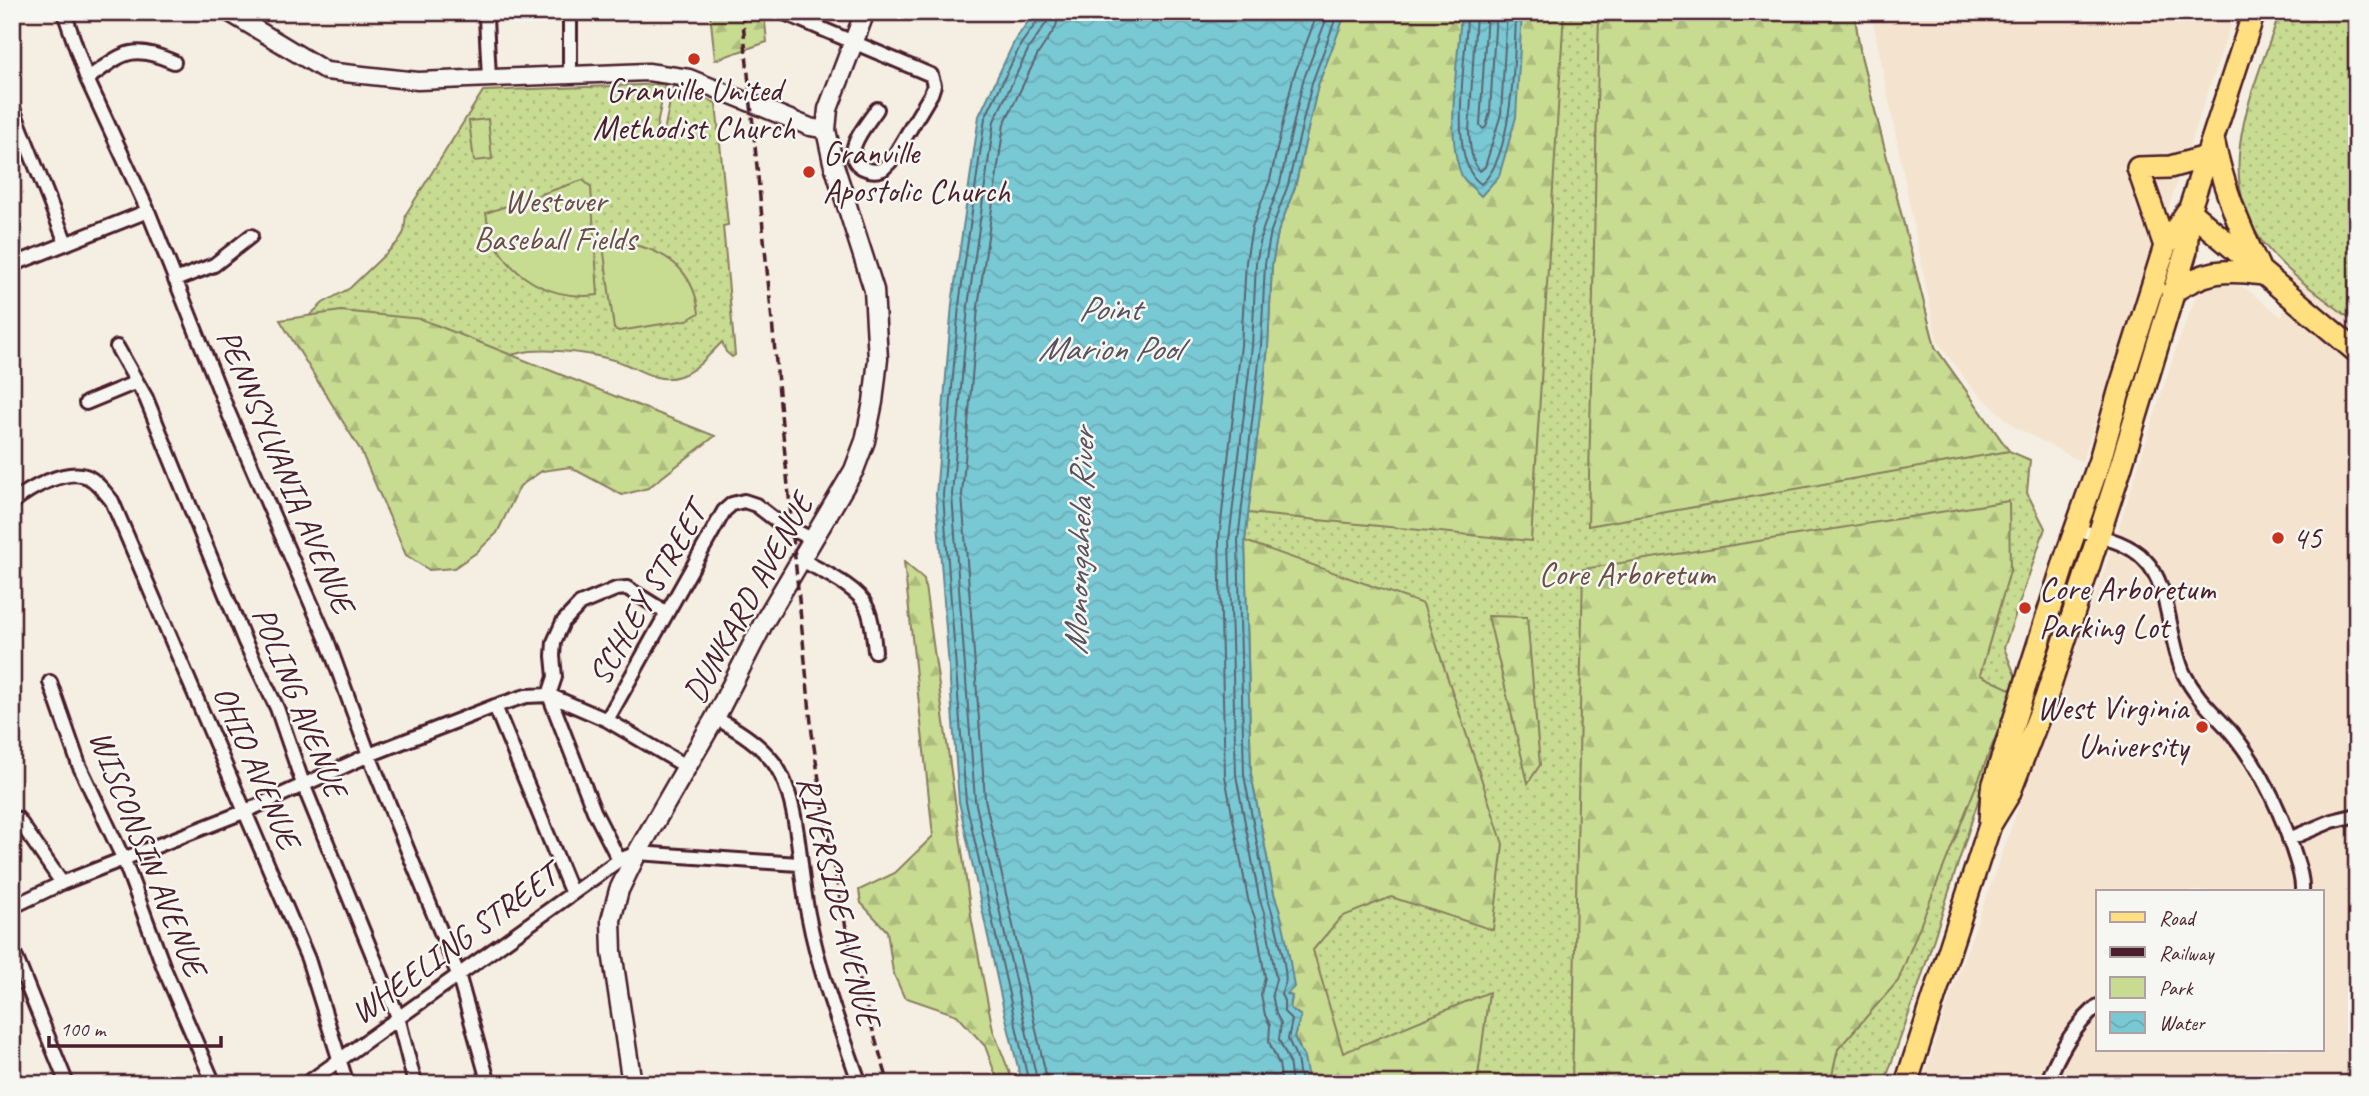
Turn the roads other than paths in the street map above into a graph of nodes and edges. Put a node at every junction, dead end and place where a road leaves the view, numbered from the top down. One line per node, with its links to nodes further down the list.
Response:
1 (64, 12): 12 (street, PENNSYLVANIA AVENUE)
2 (228, 12): 11 (street)
3 (482, 12): 11 (street)
4 (570, 12): 10 (street)
5 (782, 12): 8 (street)
6 (865, 12): 8 (main road)
7 (2254, 12): 16 (main road)
8 (854, 41): 15 (main road); 17 (street)
9 (174, 62): 12 (street)
10 (570, 76): 11 (street); 15 (street)
11 (489, 78)
12 (87, 79): 19 (street, PENNSYLVANIA AVENUE)
13 (12, 106): 22 (street)
14 (877, 109): 17 (street)
15 (826, 130): 18 (main road, DUNKARD AVENUE)
16 (2209, 148): 20 (main road); 23 (main road); 25 (main road)
17 (855, 163): 18 (street)
18 (836, 171): 35 (main road, DUNKARD AVENUE)
19 (148, 211): 22 (street); 26 (street, PENNSYLVANIA AVENUE)
20 (2189, 211): 23 (main road); 25 (main road); 27 (main road)
21 (251, 236): 26 (street)
22 (66, 243): 24 (street)
23 (2165, 246): 33 (main road)
24 (12, 265)
25 (2262, 274): 27 (main road); 29 (main road)
26 (175, 280): 44 (street, PENNSYLVANIA AVENUE)
27 (2172, 292): 34 (main road)
28 (117, 347): 30 (street, POLING AVENUE)
29 (2357, 352)
30 (137, 382): 31 (street); 46 (street, POLING AVENUE)
31 (86, 403)
32 (12, 503): 47 (street, OHIO AVENUE)
33 (2077, 529): 34 (street); 50 (main road)
34 (2098, 536): 50 (main road); 51 (street)
35 (814, 540): 36 (main road, DUNKARD AVENUE); 37 (street, SCHLEY STREET)
36 (802, 560): 38 (street); 42 (main road, DUNKARD AVENUE)
37 (667, 613): 40 (street); 43 (street, SCHLEY STREET)
38 (875, 651)
39 (50, 681): 53 (street, WISCONSIN AVENUE)
40 (549, 695): 41 (street); 43 (street); 54 (street)
41 (495, 706): 44 (street); 58 (street)
42 (715, 718): 45 (main road, DUNKARD AVENUE); 55 (street, RIVERSIDE AVENUE)
43 (607, 720): 45 (street)
44 (369, 755): 46 (street); 61 (street, PENNSYLVANIA AVENUE)
45 (687, 768): 52 (main road, DUNKARD AVENUE)
46 (303, 784): 47 (street); 63 (street, POLING AVENUE)
47 (246, 811): 53 (street); 64 (street, OHIO AVENUE)
48 (2357, 815): 51 (street)
49 (15, 820): 56 (street)
50 (1990, 825): 73 (main road)
51 (2289, 839): 57 (street)
52 (637, 853): 54 (street, WHEELING STREET); 55 (street); 71 (main road, DUNKARD AVENUE)
53 (124, 860): 56 (street); 66 (street, WISCONSIN AVENUE)
54 (619, 860): 58 (street, WHEELING STREET)
55 (799, 864): 72 (street, RIVERSIDE AVENUE)
56 (62, 883): 59 (street)
57 (2302, 890)
58 (572, 894): 61 (street, WHEELING STREET)
59 (12, 907)
60 (12, 948): 65 (street)
61 (458, 974): 63 (street, WHEELING STREET); 70 (street, PENNSYLVANIA AVENUE)
62 (2096, 1008): 74 (street)
63 (398, 1017): 64 (street, WHEELING STREET); 69 (street, POLING AVENUE)
64 (341, 1059): 67 (street, WHEELING STREET); 68 (street, OHIO AVENUE)
65 (67, 1084)
66 (214, 1084)
67 (306, 1084)
68 (348, 1084)
69 (415, 1084)
70 (489, 1084)
71 (632, 1084)
72 (860, 1084)
73 (1906, 1084)
74 (2047, 1084)

